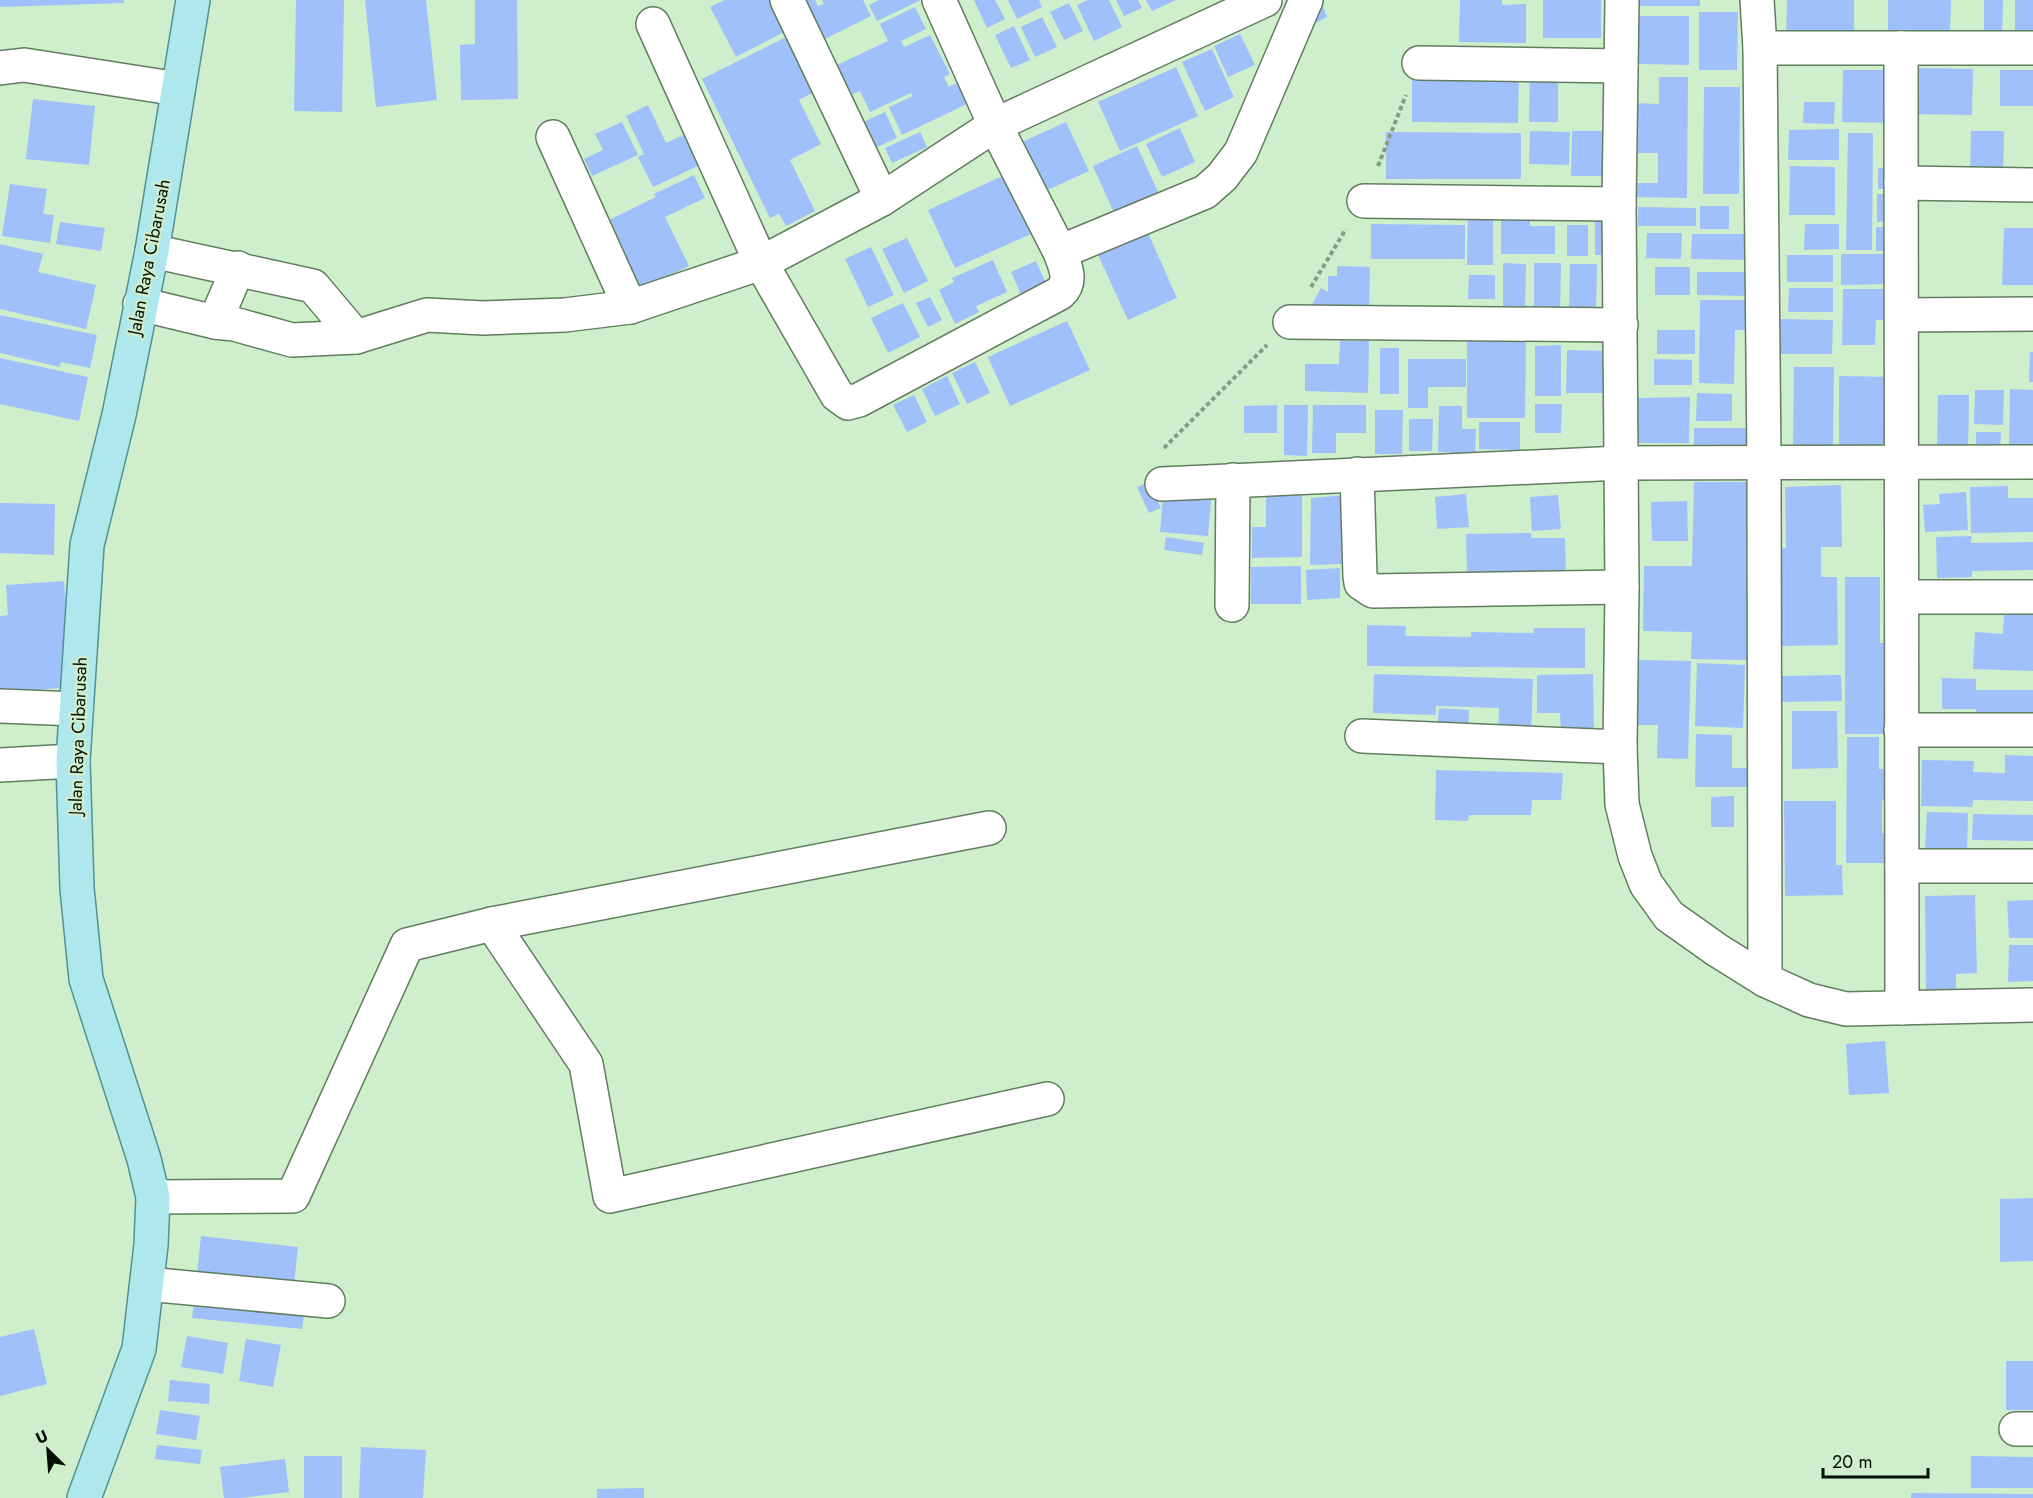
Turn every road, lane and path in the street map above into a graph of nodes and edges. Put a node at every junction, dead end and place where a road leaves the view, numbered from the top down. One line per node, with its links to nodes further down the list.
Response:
1 (193, 0): 15 (main road, Jalan Raya Cibarusah)
2 (787, 0): 20 (street)
3 (939, 0): 16 (street)
4 (1265, 0): 16 (street)
5 (1306, 0): 24 (street)
6 (1622, 0): 13 (street)
7 (1757, 0): 9 (street)
8 (653, 24): 25 (street)
9 (1760, 48): 10 (street); 37 (street)
10 (1901, 48): 11 (street); 18 (street)
11 (2033, 48)
12 (1419, 63): 13 (street); 21 (path)
13 (1621, 66): 22 (street)
14 (3, 74): 15 (street)
15 (178, 89): 23 (main road, Jalan Raya Cibarusah)
16 (995, 125): 20 (street); 24 (street)
17 (554, 137): 28 (street)
18 (1901, 183): 19 (street); 30 (street)
19 (2033, 185)
20 (882, 199): 25 (street)
21 (1364, 201): 22 (street); 32 (path)
22 (1619, 204): 33 (street)
23 (152, 251): 26 (street); 27 (main road, Jalan Raya Cibarusah)
24 (1060, 252): 25 (street)
25 (761, 263): 28 (street)
26 (238, 268): 31 (street); 34 (street)
27 (140, 304): 31 (street); 47 (main road, Jalan Raya Cibarusah)
28 (630, 307): 34 (street)
29 (2033, 314): 30 (street)
30 (1902, 315): 38 (street)
31 (215, 322): 34 (street)
32 (1290, 322): 33 (street); 41 (path)
33 (1621, 325): 36 (street)
34 (356, 337)
35 (2033, 462): 38 (street)
36 (1622, 463): 37 (street); 39 (street); 42 (street)
37 (1764, 463): 38 (street); 58 (street)
38 (1901, 463): 43 (street)
39 (1357, 474): 40 (street); 42 (street)
40 (1233, 480): 41 (street); 45 (street)
41 (1162, 484)
42 (1622, 587): 51 (street)
43 (1902, 597): 44 (street); 49 (street)
44 (2033, 597)
45 (1232, 605)
46 (0, 706): 47 (street)
47 (76, 709): 52 (main road, Jalan Raya Cibarusah)
48 (2033, 729): 49 (street)
49 (1901, 730): 55 (street)
50 (1362, 736): 51 (street)
51 (1620, 747): 58 (street)
52 (73, 762): 53 (street); 62 (main road, Jalan Raya Cibarusah)
53 (0, 765)
54 (989, 828): 57 (street)
55 (1902, 866): 56 (street); 60 (street)
56 (2033, 866)
57 (492, 924): 61 (street); 62 (street)
58 (1765, 980): 60 (street)
59 (2033, 1005): 60 (street)
60 (1902, 1008)
61 (1047, 1099)
62 (153, 1197): 63 (main road, Jalan Raya Cibarusah)
63 (147, 1284): 64 (street); 65 (main road, Jalan Raya Cibarusah)
64 (328, 1301)
65 (84, 1498)

